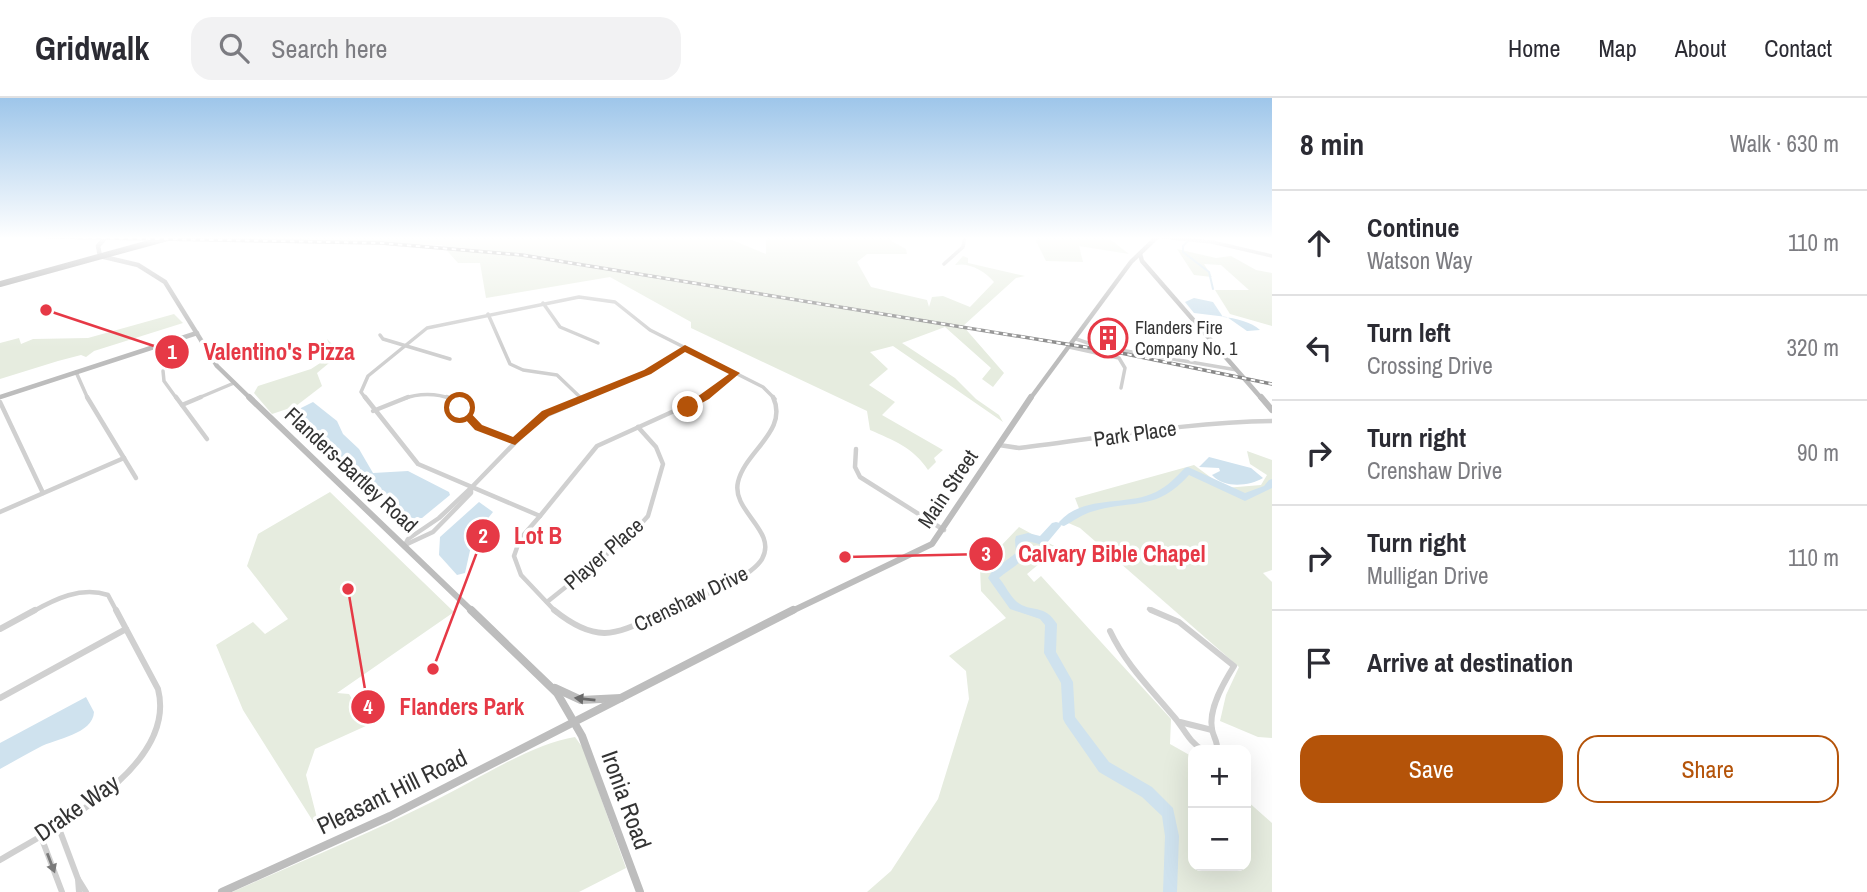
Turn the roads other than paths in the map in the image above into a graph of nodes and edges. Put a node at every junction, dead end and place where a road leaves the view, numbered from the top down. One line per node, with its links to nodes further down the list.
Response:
1 (36, 274): 5 (highway)
2 (154, 274): 8 (street, Flanders-Bartley Road)
3 (1124, 274): 10 (street, Main Street)
4 (1153, 274): 16 (street)
5 (0, 284)
6 (543, 303): 7 (street, Crenshaw Drive); 11 (street); 13 (street, Crenshaw Drive)
7 (488, 314): 12 (street, Crenshaw Drive); 22 (street)
8 (197, 333): 18 (street); 20 (street, Flanders-Bartley Road)
9 (380, 335): 12 (street)
10 (1076, 339): 14 (street, Main Street); 16 (street)
11 (598, 343)
12 (404, 345): 15 (street); 26 (street, Crenshaw Drive)
13 (685, 348): 19 (street, Crenshaw Drive); 22 (street)
14 (1069, 348): 21 (street); 31 (street, Main Street)
15 (450, 359)
16 (1237, 370): 25 (street)
17 (163, 371): 24 (street)
18 (76, 372): 23 (street); 33 (street)
19 (735, 373): 28 (street); 41 (street, Crenshaw Drive)
20 (234, 383): 24 (street); 40 (street, Flanders-Bartley Road)
21 (1121, 388)
22 (581, 398): 30 (street)
23 (0, 399): 36 (street)
24 (182, 405): 29 (street)
25 (1272, 410)
26 (373, 411): 30 (street); 35 (street, Crenshaw Drive)
27 (1272, 421): 31 (street, Park Place)
28 (638, 427): 38 (street); 41 (street, Player Place)
29 (207, 439)
30 (515, 442): 35 (street)
31 (998, 445): 39 (street, Main Street)
32 (856, 449): 39 (street)
33 (124, 458): 34 (street); 36 (street)
34 (136, 478)
35 (471, 488): 38 (street, Crenshaw Drive); 40 (street)
36 (43, 493): 37 (street)
37 (0, 512)
38 (540, 516): 41 (street, Crenshaw Drive)
39 (944, 530): 48 (street, Main Street)
40 (405, 545): 46 (street, Flanders-Bartley Road)
41 (547, 602)
42 (1149, 609): 51 (street)
43 (0, 629): 44 (street, Drake Way)
44 (126, 629): 47 (street); 54 (street, Drake Way)
45 (1110, 631): 49 (street)
46 (550, 685): 48 (street, one-way to 46); 50 (street, Flanders-Bartley Road)
47 (0, 698)
48 (622, 698): 50 (street, Main Street)
49 (1178, 721): 51 (street); 52 (street)
50 (576, 722): 61 (street, Pleasant Hill Road); 62 (street, Ironia Road)
51 (1212, 730): 53 (street)
52 (1194, 745)
53 (1218, 745)
54 (57, 823): 55 (street, Drake Way); 57 (street)
55 (40, 834): 56 (street, Drake Way); 58 (street, one-way to 58)
56 (0, 860)
57 (78, 879): 59 (street); 60 (street)
58 (62, 892)
59 (79, 892)
60 (86, 892)
61 (222, 892)
62 (640, 892)

